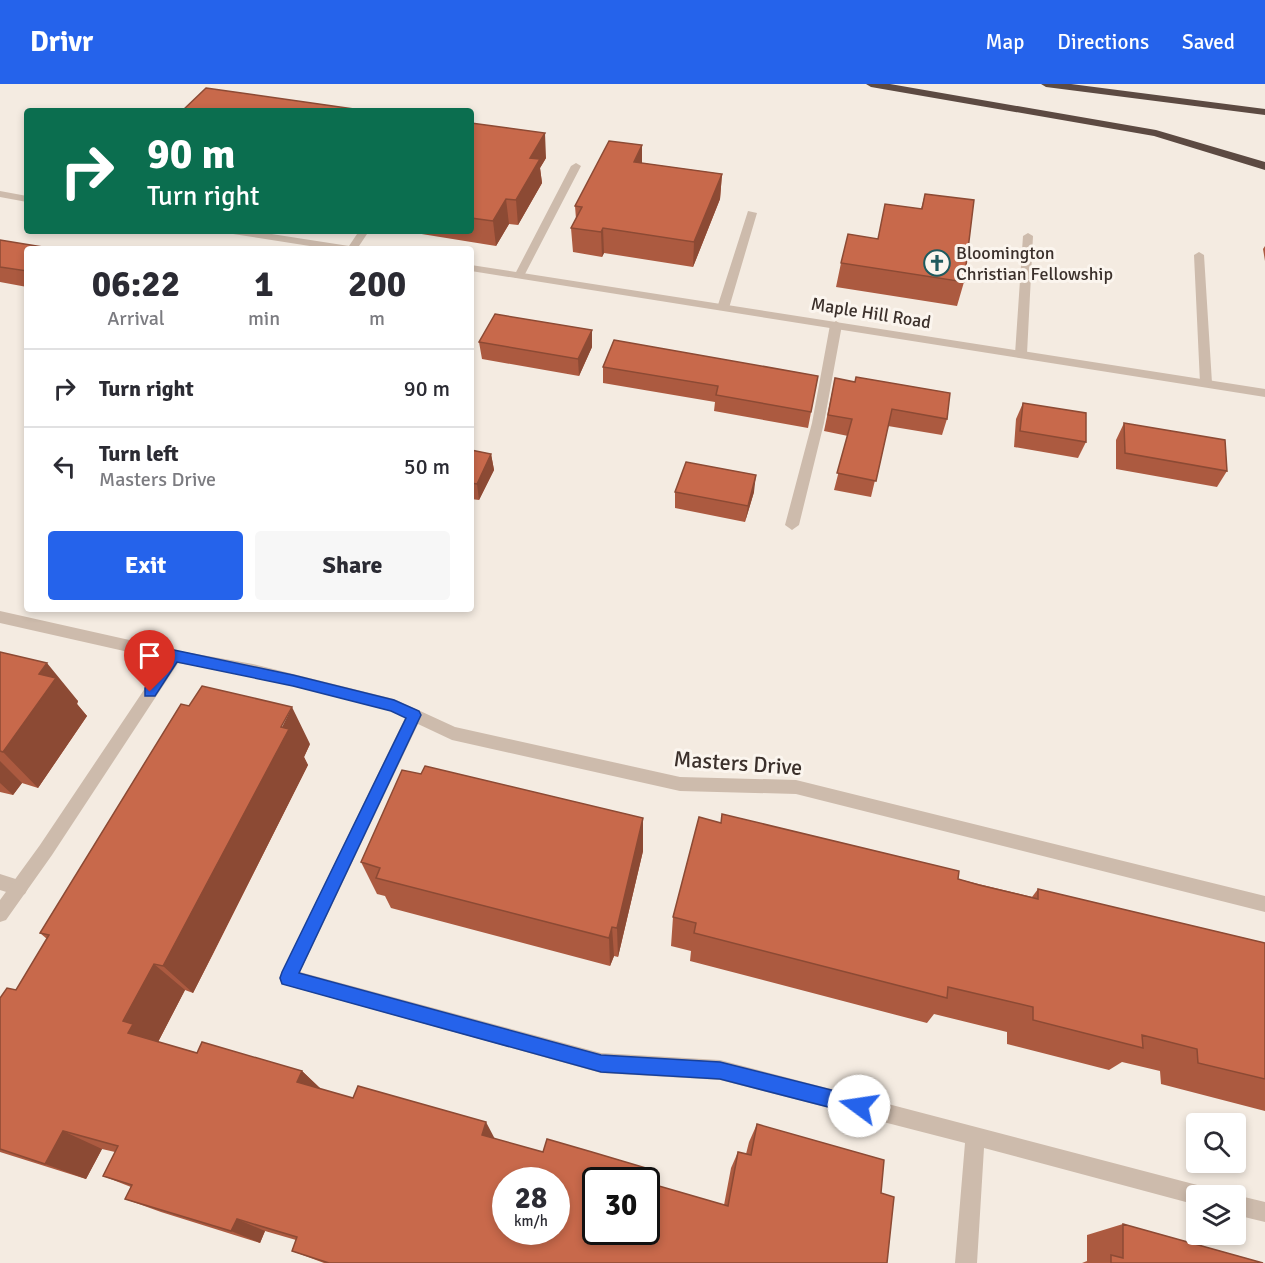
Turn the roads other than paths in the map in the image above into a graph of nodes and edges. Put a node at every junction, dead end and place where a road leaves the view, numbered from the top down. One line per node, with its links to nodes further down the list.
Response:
1 (872, 84): 5 (highway)
2 (1046, 84): 3 (highway)
3 (1265, 112)
4 (576, 166): 16 (street)
5 (1265, 166)
6 (0, 194): 7 (street)
7 (24, 198)
8 (752, 213): 17 (street)
9 (252, 234): 12 (street)
10 (362, 234): 13 (street)
11 (1028, 236): 19 (street)
12 (330, 246)
13 (352, 246)
14 (1200, 255): 20 (street)
15 (474, 268): 16 (street, Maple Hill Road)
16 (519, 276): 17 (street, Maple Hill Road)
17 (723, 308): 18 (street, Maple Hill Road)
18 (836, 325): 19 (street, Maple Hill Road); 22 (street)
19 (1021, 354): 20 (street, Maple Hill Road)
20 (1206, 384): 21 (street, Maple Hill Road)
21 (1265, 393)
22 (792, 525)
23 (0, 617): 24 (street, Masters Drive)
24 (174, 656): 25 (street, Masters Drive); 27 (street)
25 (414, 715): 28 (street, Masters Drive); 30 (street)
26 (0, 882): 27 (street)
27 (19, 888): 29 (street)
28 (1265, 904)
29 (0, 914)
30 (975, 1136): 31 (street); 34 (street)
31 (1186, 1192)
32 (1246, 1207): 33 (street)
33 (1265, 1212)
34 (966, 1263)

